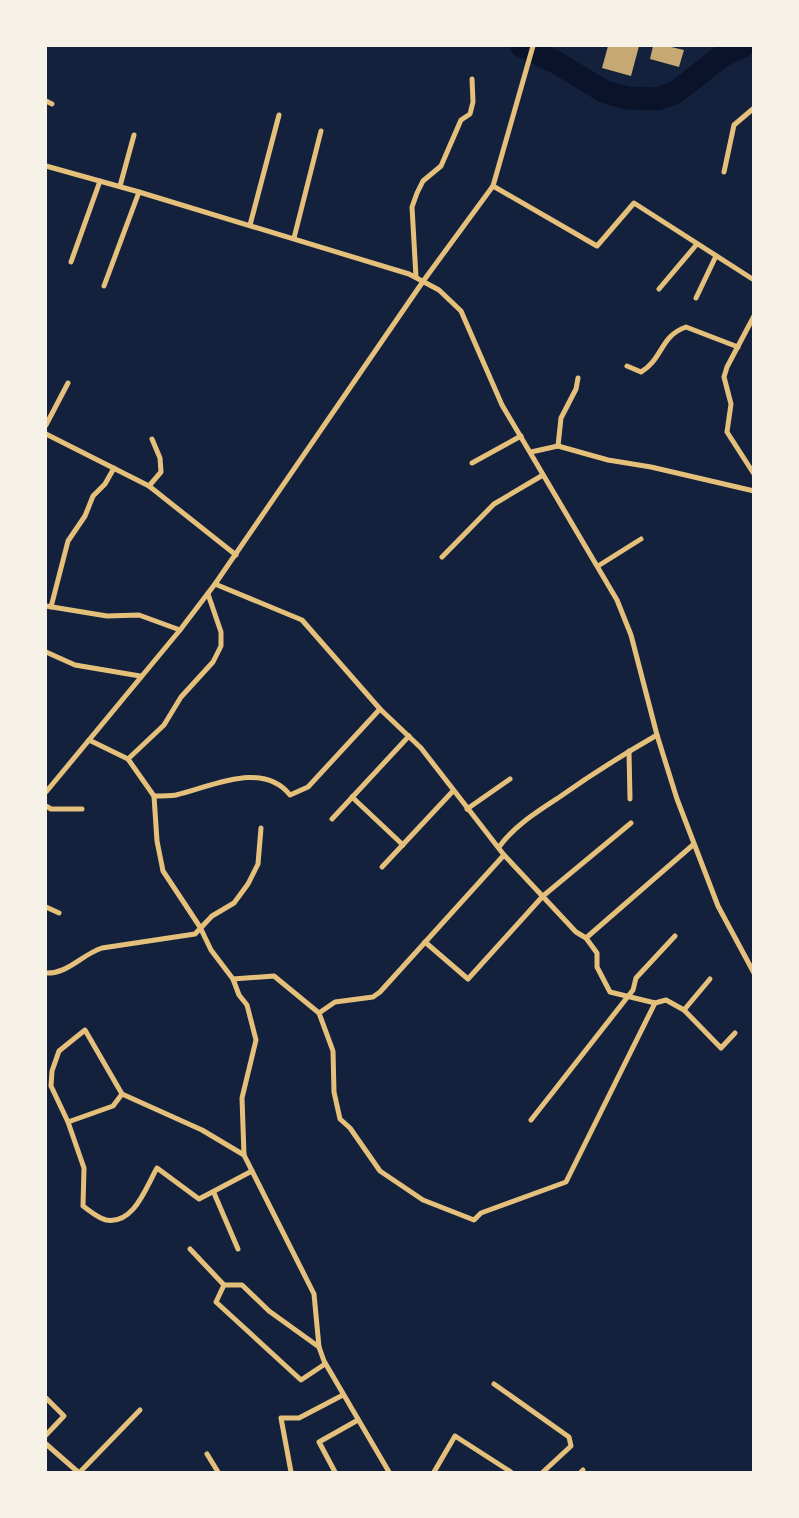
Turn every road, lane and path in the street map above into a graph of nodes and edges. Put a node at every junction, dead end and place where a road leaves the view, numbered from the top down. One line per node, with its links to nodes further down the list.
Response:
1 (533, 46): 10 (street)
2 (472, 79): 18 (street)
3 (754, 108): 8 (street)
4 (279, 115): 13 (street)
5 (321, 131): 14 (street)
6 (134, 135): 11 (street)
7 (46, 166): 9 (street)
8 (724, 172)
9 (100, 181): 11 (street); 17 (street)
10 (492, 186): 15 (street); 19 (street)
11 (120, 187): 12 (street)
12 (139, 192): 13 (street); 21 (street)
13 (250, 225): 14 (street)
14 (294, 239): 18 (street)
15 (697, 244): 16 (street); 22 (street)
16 (716, 256): 20 (street); 23 (street)
17 (71, 262)
18 (416, 277): 19 (street)
19 (424, 280): 31 (street); 42 (street)
20 (754, 280)
21 (104, 286)
22 (659, 289)
23 (696, 298)
24 (754, 316): 25 (street)
25 (738, 347): 26 (street); 37 (street)
26 (627, 366)
27 (578, 378): 33 (street)
28 (68, 383): 29 (street)
29 (47, 420)
30 (46, 434): 36 (street)
31 (521, 436): 34 (street); 35 (street)
32 (152, 439): 39 (street)
33 (558, 446): 34 (street); 40 (street)
34 (531, 452): 38 (street)
35 (472, 463)
36 (114, 468): 39 (street); 47 (street)
37 (754, 474)
38 (544, 475): 43 (street); 44 (street)
39 (149, 486): 42 (street)
40 (754, 491)
41 (641, 539): 44 (street)
42 (236, 555): 45 (street)
43 (442, 557)
44 (598, 566): 52 (street)
45 (215, 584): 46 (street); 51 (street)
46 (208, 594): 48 (street); 56 (street)
47 (48, 606): 48 (street)
48 (180, 630): 50 (street)
49 (46, 652): 50 (street)
50 (141, 676): 54 (street)
51 (380, 709): 53 (street); 60 (street)
52 (657, 735): 55 (street); 69 (street)
53 (409, 736): 58 (street); 61 (street)
54 (89, 740): 56 (street); 59 (street)
55 (629, 751): 62 (street); 71 (street)
56 (128, 758): 60 (street)
57 (510, 779): 65 (street)
58 (453, 791): 65 (street); 70 (street)
59 (46, 792)
60 (155, 796): 77 (street)
61 (352, 797): 66 (street); 70 (street)
62 (630, 799)
63 (46, 806): 64 (street)
64 (82, 809)
65 (467, 809): 71 (street)
66 (332, 819)
67 (631, 822): 74 (street)
68 (261, 828): 77 (street)
69 (694, 844): 79 (street); 82 (street)
70 (403, 845): 73 (street)
71 (499, 847): 72 (street)
72 (504, 855): 74 (street); 80 (street)
73 (382, 867)
74 (542, 896): 79 (street); 80 (street)
75 (46, 907): 76 (street)
76 (59, 913)
77 (200, 927): 81 (street); 83 (street)
78 (675, 936): 85 (street)
79 (586, 938): 85 (street)
80 (425, 943): 88 (street)
81 (46, 973)
82 (754, 973)
83 (233, 979): 88 (street); 93 (street)
84 (710, 979): 87 (street)
85 (626, 998): 86 (street); 91 (street)
86 (655, 1003): 87 (street); 88 (street)
87 (684, 1010): 89 (street)
88 (319, 1013)
89 (735, 1033)
90 (122, 1094): 92 (street); 92 (street); 93 (street)
91 (530, 1120)
92 (68, 1122): 95 (street)
93 (244, 1156): 94 (street)
94 (252, 1171): 95 (street); 99 (street)
95 (214, 1193): 97 (street)
96 (190, 1248): 98 (street)
97 (238, 1249)
98 (224, 1285): 99 (street); 100 (street)
99 (319, 1347): 100 (street)
100 (326, 1364): 102 (street)
101 (494, 1384): 116 (street)
102 (343, 1395): 105 (street); 111 (street)
103 (46, 1398): 106 (street)
104 (140, 1410): 109 (street)
105 (358, 1420): 112 (street); 113 (street)
106 (46, 1435)
107 (46, 1444): 109 (street)
108 (207, 1454): 110 (street)
109 (79, 1472)
110 (218, 1472)
111 (290, 1472)
112 (335, 1472)
113 (389, 1472)
114 (435, 1472): 115 (street)
115 (510, 1472)
116 (544, 1472)

